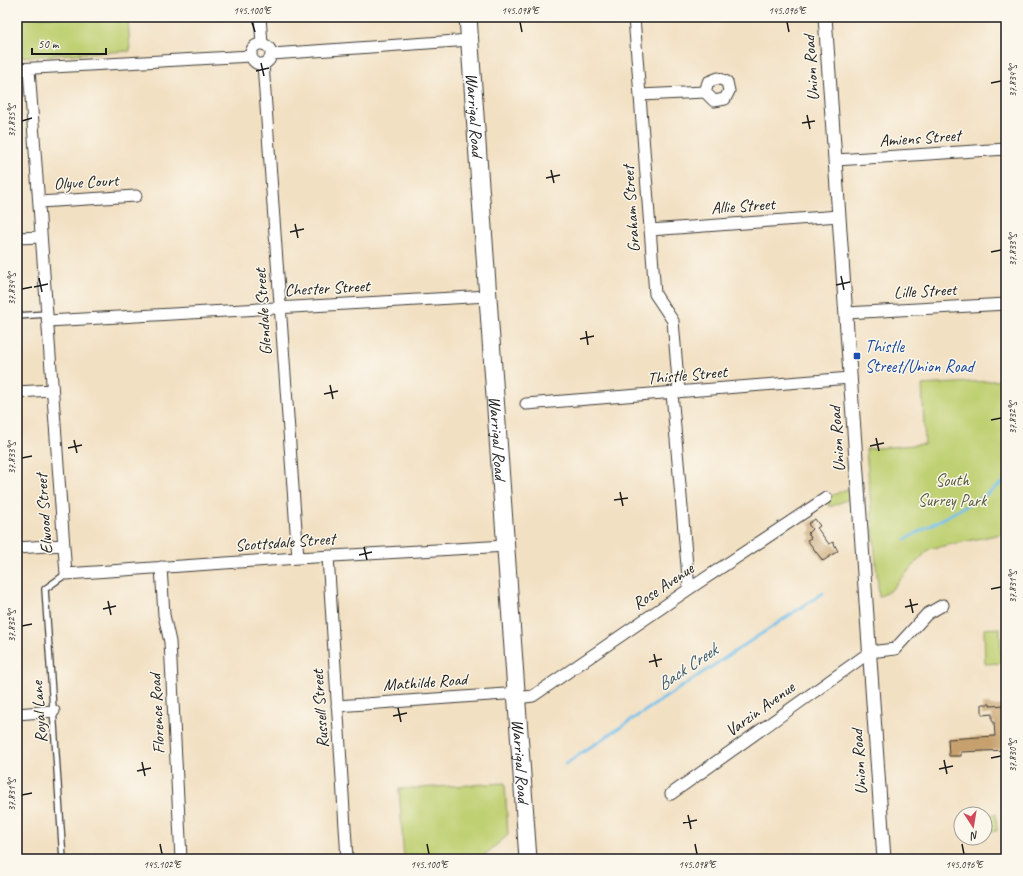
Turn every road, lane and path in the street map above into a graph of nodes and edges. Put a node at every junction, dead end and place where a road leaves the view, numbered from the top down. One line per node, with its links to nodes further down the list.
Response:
1 (260, 17): 6 (street)
2 (468, 17): 5 (main road, Warrigal Road)
3 (634, 17): 13 (street, Graham Street)
4 (825, 17): 15 (street, Union Road)
5 (470, 40): 7 (street); 22 (main road, Warrigal Road)
6 (262, 44): 7 (street); 8 (street)
7 (272, 54): 9 (street)
8 (251, 56): 9 (street); 11 (street)
9 (263, 64): 24 (street, Glendale Street)
10 (17, 69): 11 (street)
11 (29, 69): 17 (street, Elwood Street)
12 (705, 92): 13 (street)
13 (640, 95): 19 (street, Graham Street)
14 (1006, 149): 15 (street, Amiens Street)
15 (836, 160): 18 (street, Union Road)
16 (136, 196): 17 (street, Olyve Court)
17 (39, 202): 20 (street, Elwood Street)
18 (839, 216): 19 (street, Allie Street); 25 (street, Union Road)
19 (650, 230): 31 (street, Graham Street)
20 (41, 237): 21 (street); 27 (street, Elwood Street)
21 (17, 238)
22 (488, 296): 24 (street, Chester Street); 35 (main road, Warrigal Road)
23 (1006, 304): 25 (street, Lille Street)
24 (280, 308): 27 (street, Chester Street); 38 (street, Glendale Street)
25 (846, 313): 28 (street, Union Road)
26 (17, 316): 27 (lane)
27 (48, 318): 29 (street, Elwood Street)
28 (850, 378): 31 (street, Thistle Street); 43 (street, Union Road)
29 (52, 390): 30 (street); 34 (street, Elwood Street)
30 (17, 392)
31 (676, 393): 32 (street, Thistle Street); 41 (street, Graham Street)
32 (526, 404)
33 (826, 498): 41 (street, Rose Avenue)
34 (63, 545): 36 (street); 40 (street, Elwood Street)
35 (506, 546): 37 (street, Scottsdale Street); 44 (main road, Warrigal Road)
36 (17, 548)
37 (328, 556): 38 (street, Scottsdale Street); 45 (street, Russell Street)
38 (298, 558): 39 (street, Scottsdale Street)
39 (161, 567): 40 (street, Scottsdale Street); 50 (street, Florence Road)
40 (66, 574): 46 (lane, Royal Lane)
41 (689, 588): 44 (street, Rose Avenue)
42 (943, 606): 43 (street)
43 (870, 652): 48 (street, Varzin Avenue); 53 (street, Union Road)
44 (517, 696): 45 (street, Mathilde Road); 52 (main road, Warrigal Road)
45 (337, 706): 51 (street, Russell Street)
46 (54, 711): 47 (street); 49 (lane, Royal Lane)
47 (17, 714)
48 (671, 794)
49 (63, 859)
50 (181, 859)
51 (347, 859)
52 (528, 859)
53 (884, 859)

